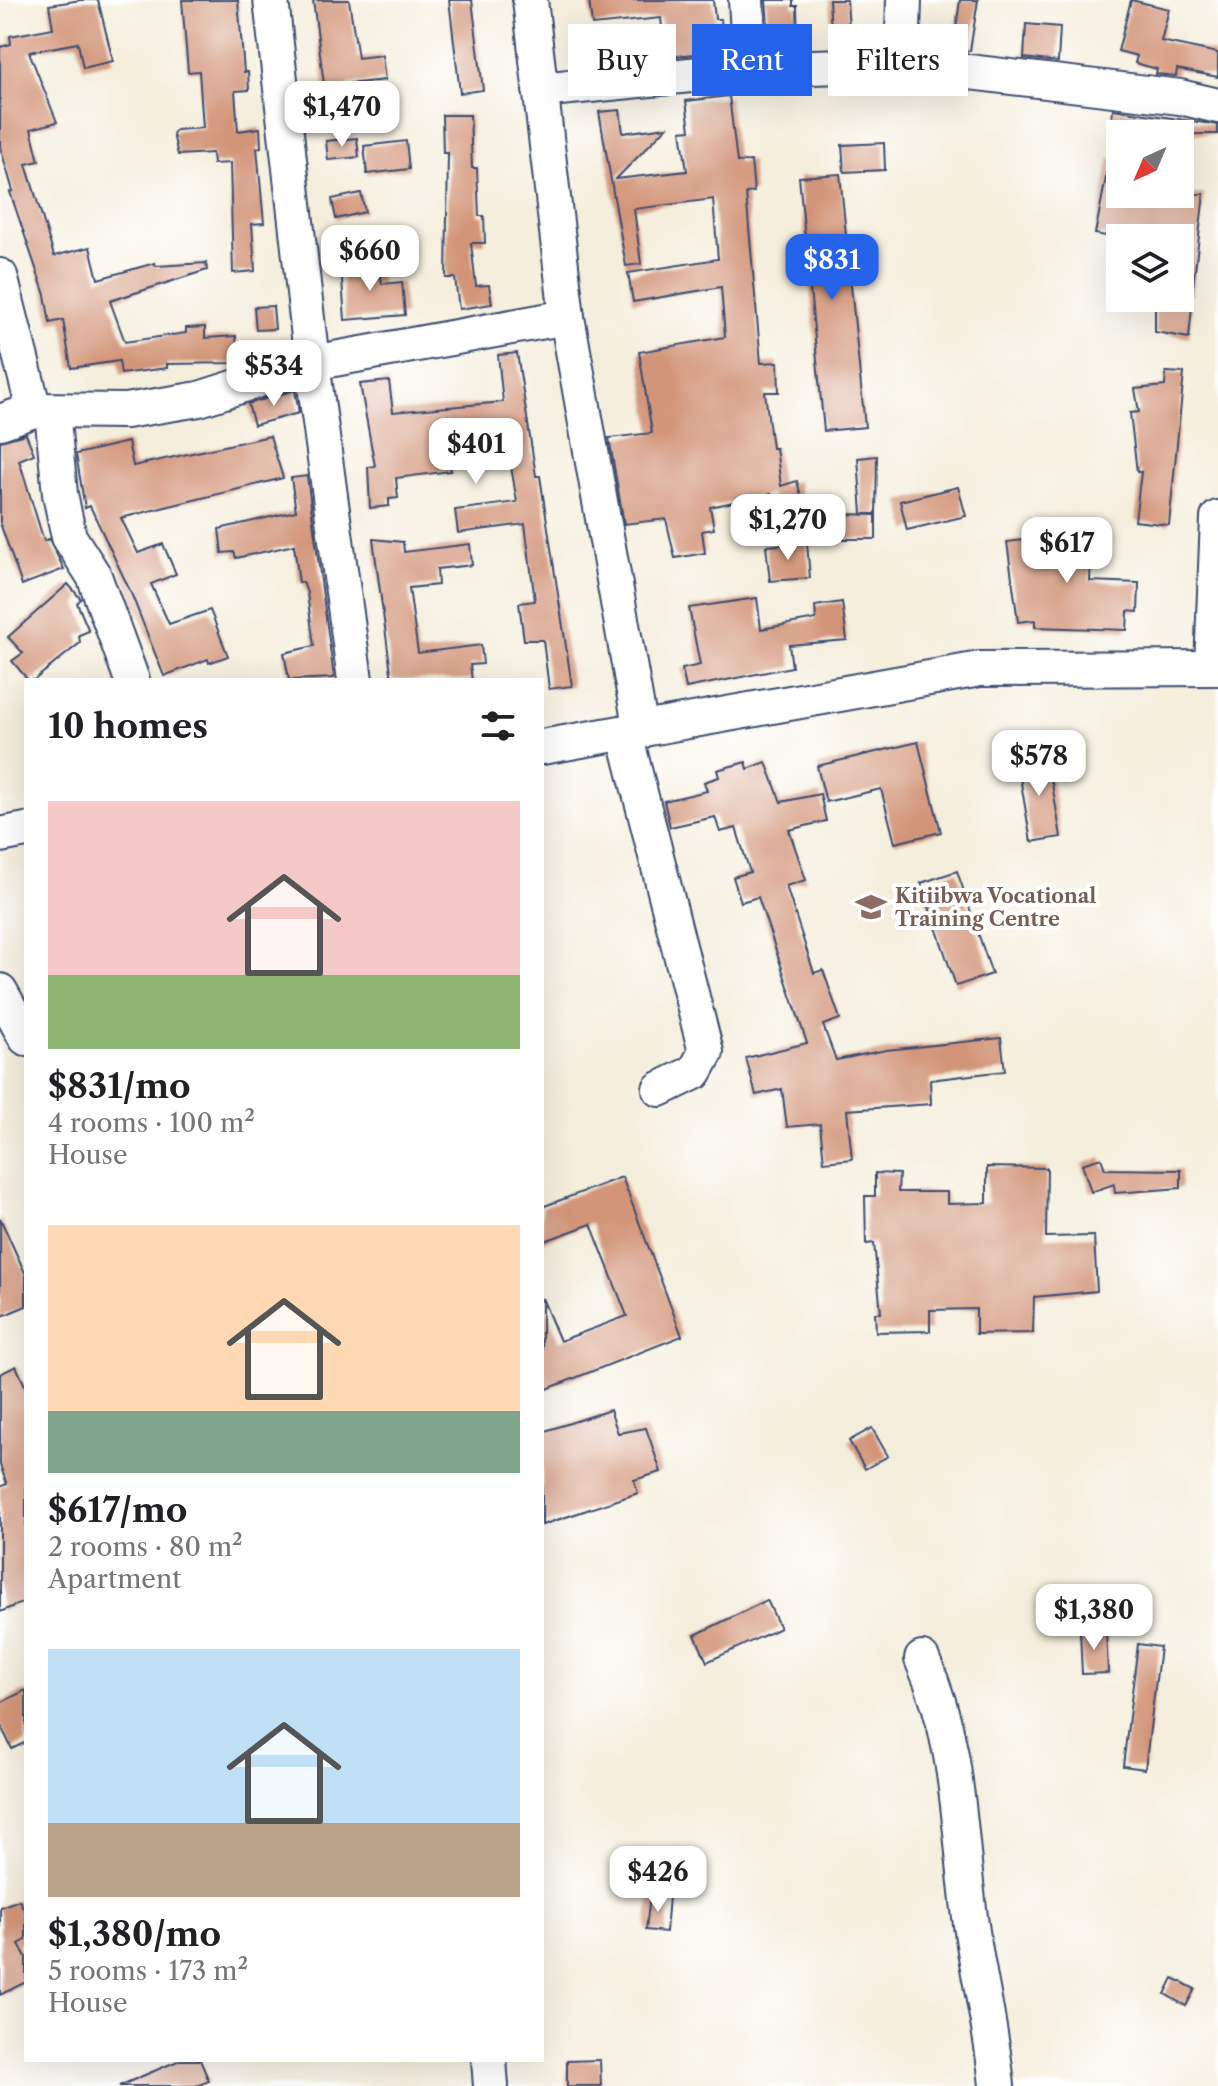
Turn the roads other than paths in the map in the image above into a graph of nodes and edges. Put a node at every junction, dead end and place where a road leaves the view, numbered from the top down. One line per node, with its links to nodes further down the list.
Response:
1 (271, 0): 13 (street)
2 (530, 0): 9 (street)
3 (746, 0): 5 (street)
4 (904, 0): 6 (street)
5 (747, 24)
6 (903, 24)
7 (968, 72): 10 (street)
8 (692, 75): 9 (street)
9 (540, 90): 12 (street)
10 (1218, 106)
11 (0, 276): 14 (street)
12 (567, 317): 13 (street); 20 (street)
13 (312, 363): 14 (street); 19 (street)
14 (43, 411): 15 (street); 18 (street)
15 (0, 422)
16 (1218, 518): 17 (street)
17 (1215, 668): 20 (street)
18 (131, 678)
19 (355, 678)
20 (633, 732): 21 (street); 26 (street)
21 (544, 747)
22 (24, 830): 23 (street)
23 (0, 835)
24 (0, 991): 25 (street)
25 (24, 1034)
26 (660, 1089)
27 (922, 1659): 30 (street)
28 (489, 2062): 29 (street)
29 (491, 2086)
30 (997, 2086)

